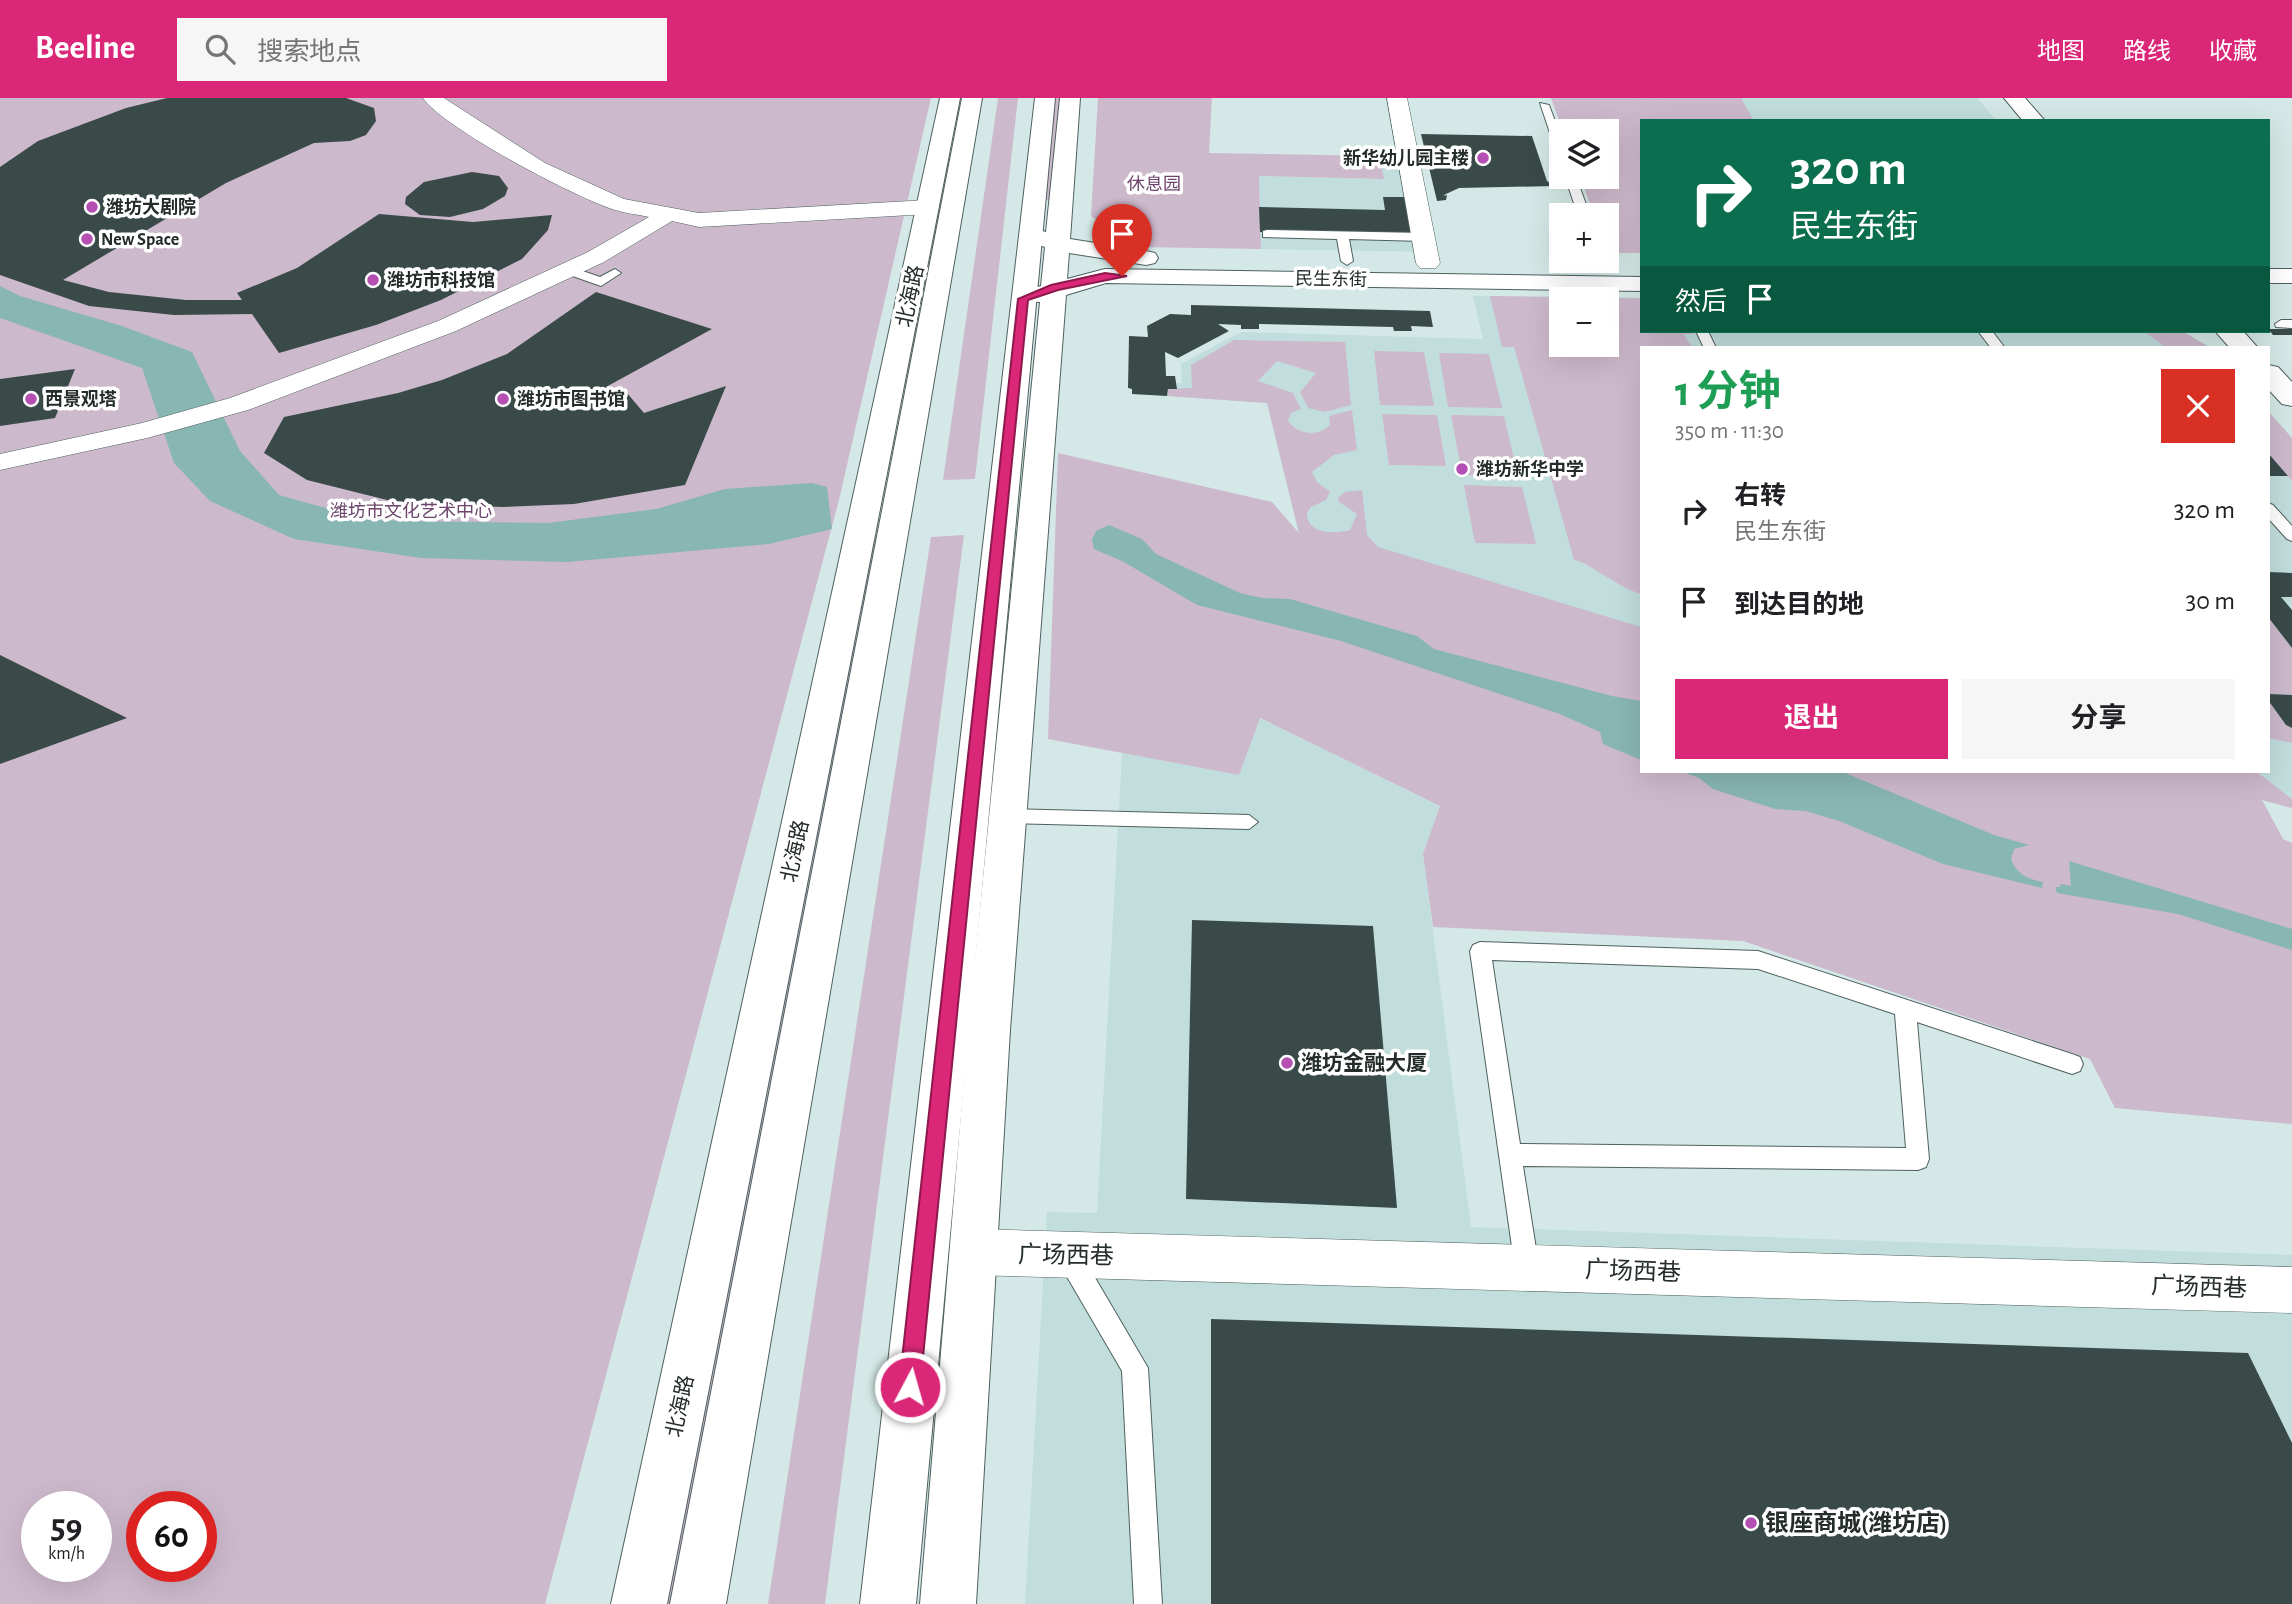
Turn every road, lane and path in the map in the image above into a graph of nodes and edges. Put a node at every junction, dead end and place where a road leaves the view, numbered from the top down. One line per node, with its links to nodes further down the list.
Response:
1 (433, 98): 13 (street)
2 (950, 98): 11 (main road, 北海路)
3 (972, 98): 11 (main road, 北海路)
4 (1045, 98): 17 (main road)
5 (1070, 98): 17 (main road)
6 (1397, 98): 16 (street)
7 (2014, 98): 10 (main road)
8 (1544, 105): 9 (lane)
9 (1549, 119)
10 (2033, 119)
11 (949, 161): 12 (main road, 北海路); 53 (main road, 北海路)
12 (928, 207): 13 (street); 52 (main road, 北海路)
13 (670, 214): 23 (street)
14 (1267, 234): 15 (lane)
15 (1342, 236): 16 (lane); 18 (lane)
16 (1423, 237): 19 (street)
17 (1044, 239): 18 (main road, 民生东街); 28 (main road)
18 (1347, 261): 19 (main road, 民生东街)
19 (1428, 263): 20 (main road, 民生东街)
20 (1549, 263)
21 (1619, 264): 22 (main road, 民生东街)
22 (1640, 266)
23 (568, 270): 24 (lane); 35 (street)
24 (615, 273)
25 (2270, 276): 26 (main road)
26 (2292, 276)
27 (1640, 284): 28 (main road, 民生东街)
28 (1039, 293): 39 (main road)
29 (2270, 294): 30 (main road)
30 (2292, 294)
31 (2230, 333): 32 (main road)
32 (2243, 346)
33 (2270, 375): 34 (main road)
34 (2292, 398)
35 (0, 462)
36 (2270, 510): 38 (lane)
37 (2270, 536): 38 (lane)
38 (2292, 536)
39 (1007, 620): 40 (main road); 44 (main road)
40 (1008, 816): 41 (lane); 45 (main road)
41 (1250, 822)
42 (1905, 1009): 43 (lane); 46 (lane); 46 (lane)
43 (2072, 1064)
44 (938, 1119): 45 (main road); 47 (main road)
45 (983, 1120): 48 (main road)
46 (1510, 1155): 50 (lane)
47 (924, 1251): 48 (main road); 54 (main road)
48 (973, 1252): 49 (street, 广场西巷); 55 (main road)
49 (1067, 1254): 50 (street, 广场西巷); 56 (lane)
50 (1527, 1268): 51 (street, 广场西巷)
51 (2292, 1290)
52 (639, 1604)
53 (698, 1604)
54 (888, 1604)
55 (948, 1604)
56 (1148, 1604)

